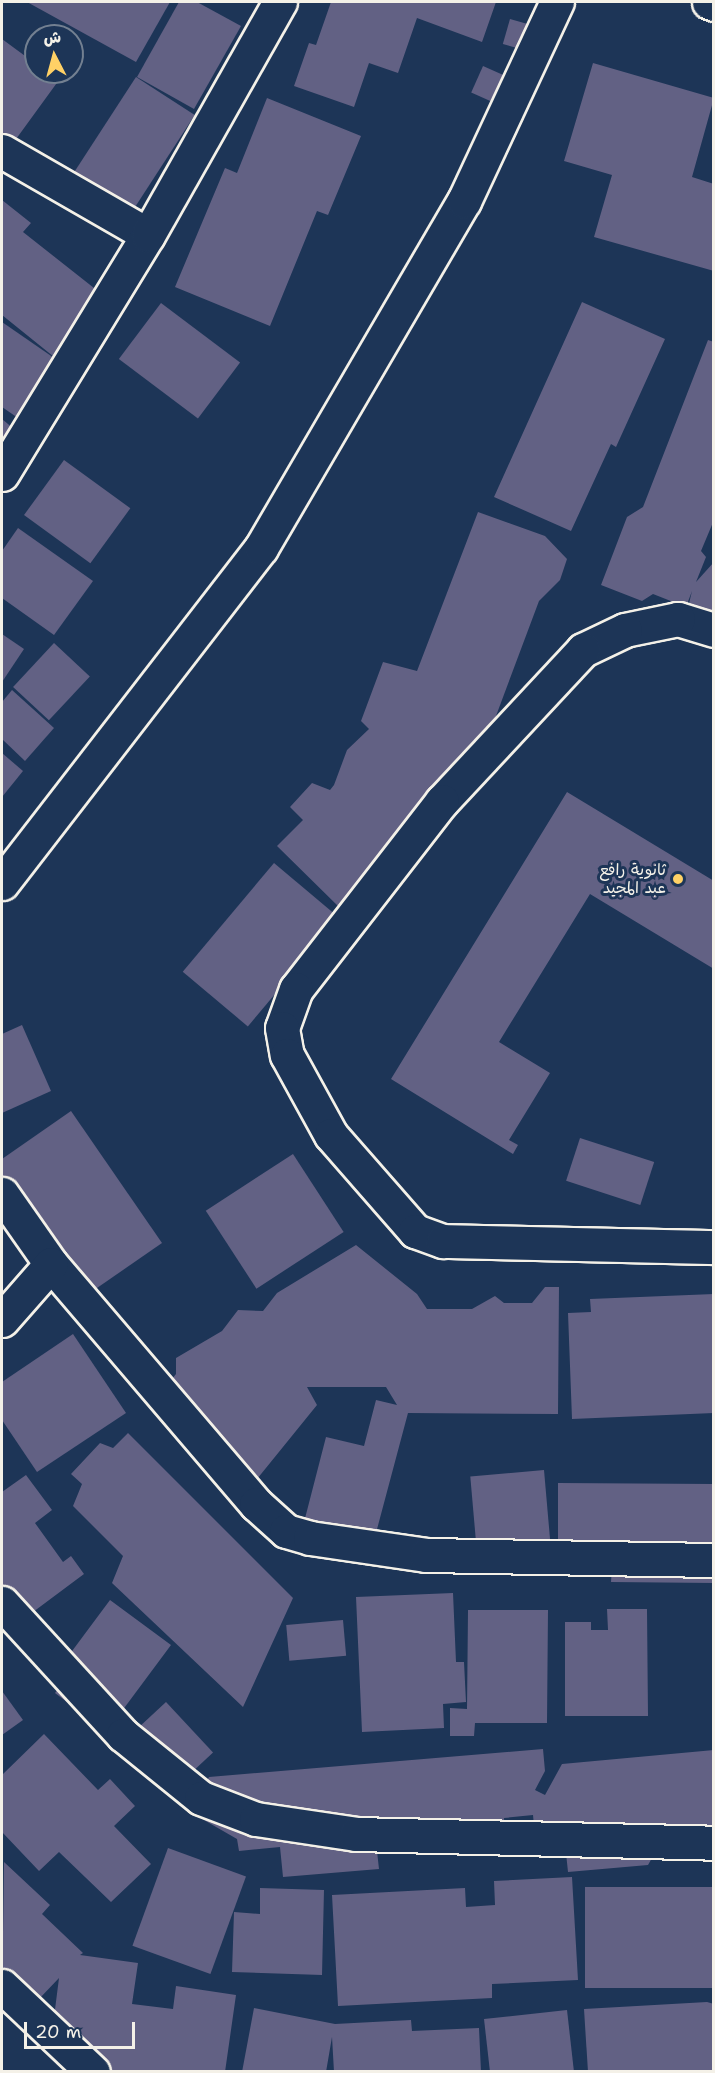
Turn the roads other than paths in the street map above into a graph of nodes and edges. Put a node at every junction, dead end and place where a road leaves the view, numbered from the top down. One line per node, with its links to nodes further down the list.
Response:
1 (557, 2): 7 (street)
2 (277, 3): 4 (street)
3 (2, 151): 4 (street)
4 (148, 235): 5 (street)
5 (2, 474)
6 (714, 630): 9 (street)
7 (2, 882)
8 (2, 1194): 10 (street)
9 (714, 1247)
10 (51, 1264): 11 (street); 12 (street)
11 (2, 1320)
12 (714, 1560)
13 (2, 1603): 14 (street)
14 (714, 1843)
15 (2, 1986): 16 (street)
16 (93, 2072)

